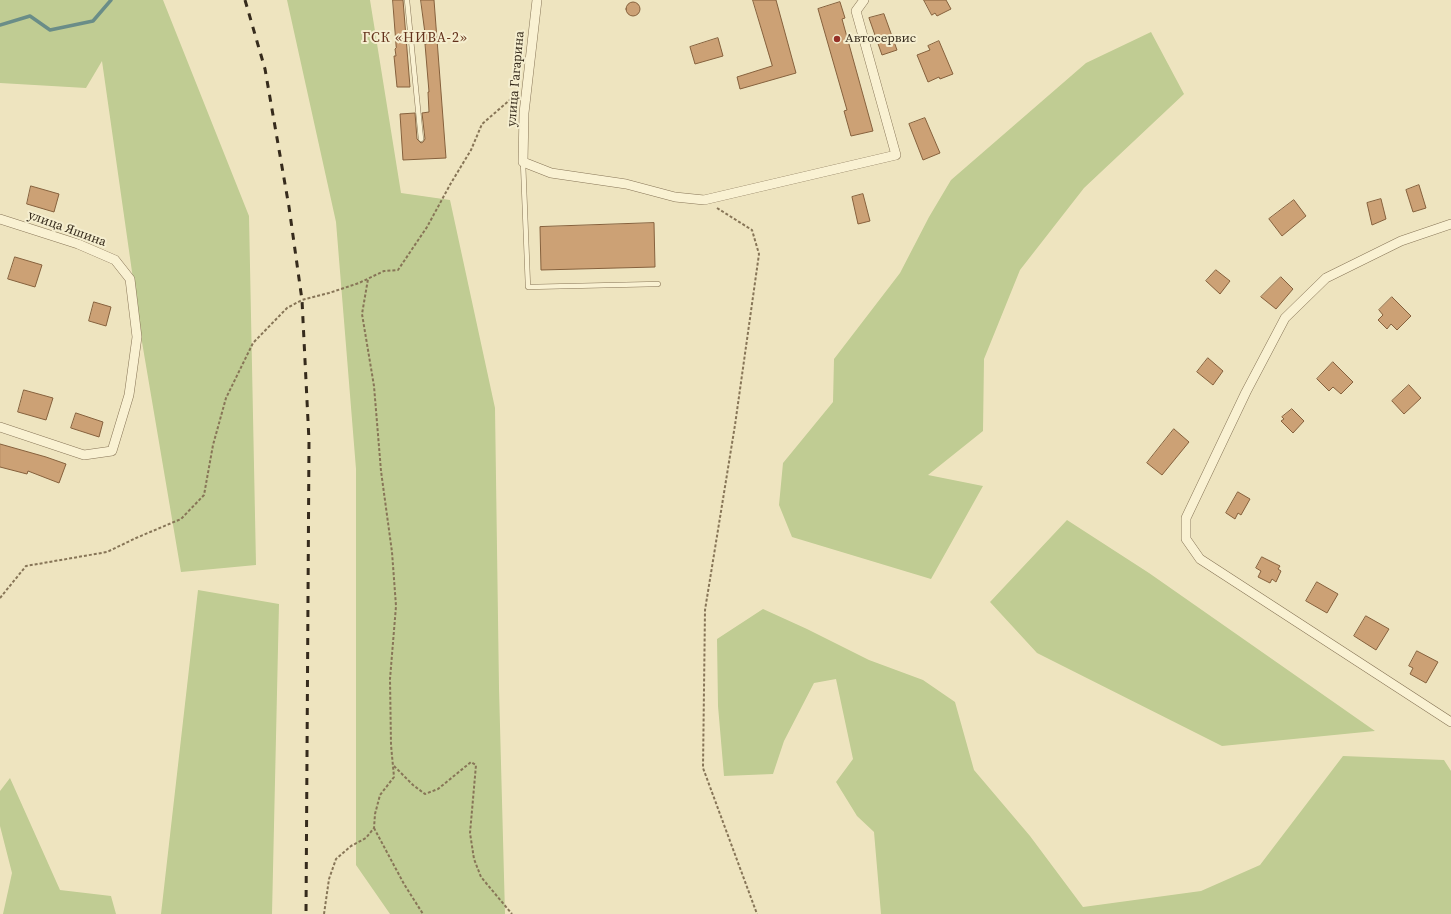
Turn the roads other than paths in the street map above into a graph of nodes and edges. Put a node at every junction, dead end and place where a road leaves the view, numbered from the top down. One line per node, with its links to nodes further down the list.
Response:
1 (407, 0): 4 (lane)
2 (537, 0): 5 (street, улица Гагарина)
3 (864, 0): 5 (street)
4 (421, 139)
5 (523, 162): 8 (lane)
6 (0, 219): 9 (street, улица Яшина)
7 (1451, 224): 10 (street)
8 (658, 284)
9 (0, 427)
10 (1451, 722)

